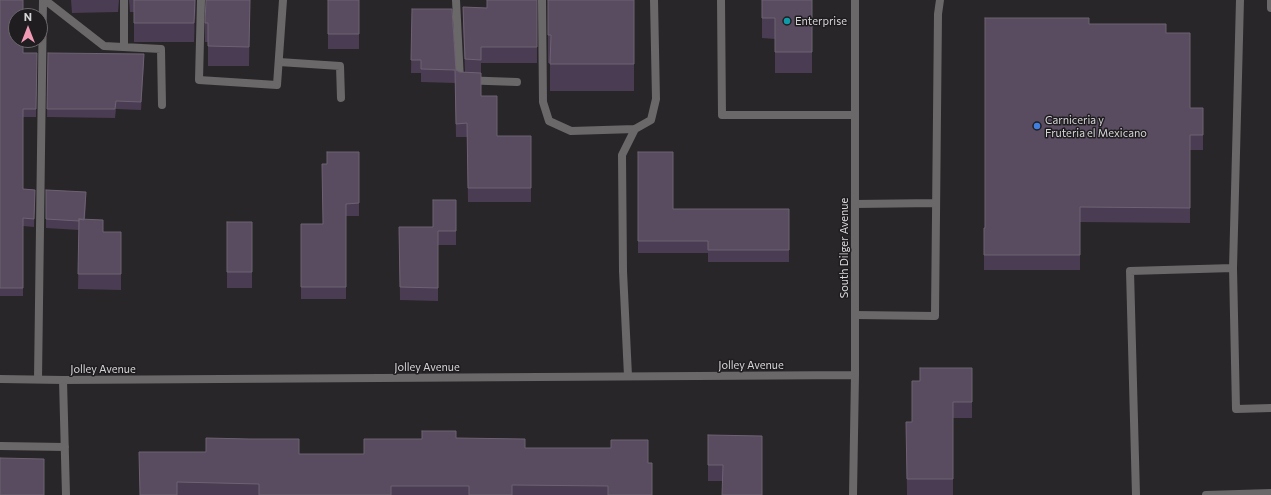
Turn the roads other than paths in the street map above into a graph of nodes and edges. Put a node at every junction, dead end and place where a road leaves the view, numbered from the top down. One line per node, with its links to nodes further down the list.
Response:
1 (44, 0): 14 (street); 28 (street)
2 (124, 0): 14 (street)
3 (201, 0): 15 (street)
4 (283, 0): 15 (street)
5 (456, 0): 16 (street)
6 (542, 0): 20 (street)
7 (654, 0): 20 (street)
8 (721, 0): 19 (street)
9 (855, 0): 19 (street, South Dilger Avenue)
10 (940, 0): 21 (street)
11 (1240, 0): 23 (street)
12 (1271, 0): 13 (street)
13 (1271, 8)
14 (124, 47): 18 (street)
15 (279, 62): 17 (street)
16 (517, 82)
17 (341, 98)
18 (162, 105)
19 (855, 115): 22 (street, South Dilger Avenue)
20 (635, 129): 26 (street)
21 (936, 203): 22 (street); 24 (street)
22 (855, 204): 24 (street, South Dilger Avenue)
23 (1233, 268): 30 (street); 36 (street)
24 (855, 315): 25 (street, South Dilger Avenue)
25 (855, 375): 26 (street, Jolley Avenue); 35 (street, South Dilger Avenue)
26 (628, 376): 29 (street, Jolley Avenue)
27 (0, 379): 28 (street, Jolley Avenue)
28 (38, 379): 29 (street, Jolley Avenue)
29 (63, 380): 32 (street)
30 (1271, 408)
31 (0, 446): 32 (street)
32 (65, 447): 34 (street)
33 (1271, 493): 37 (street)
34 (66, 495)
35 (853, 495)
36 (1136, 495)
37 (1206, 495)

